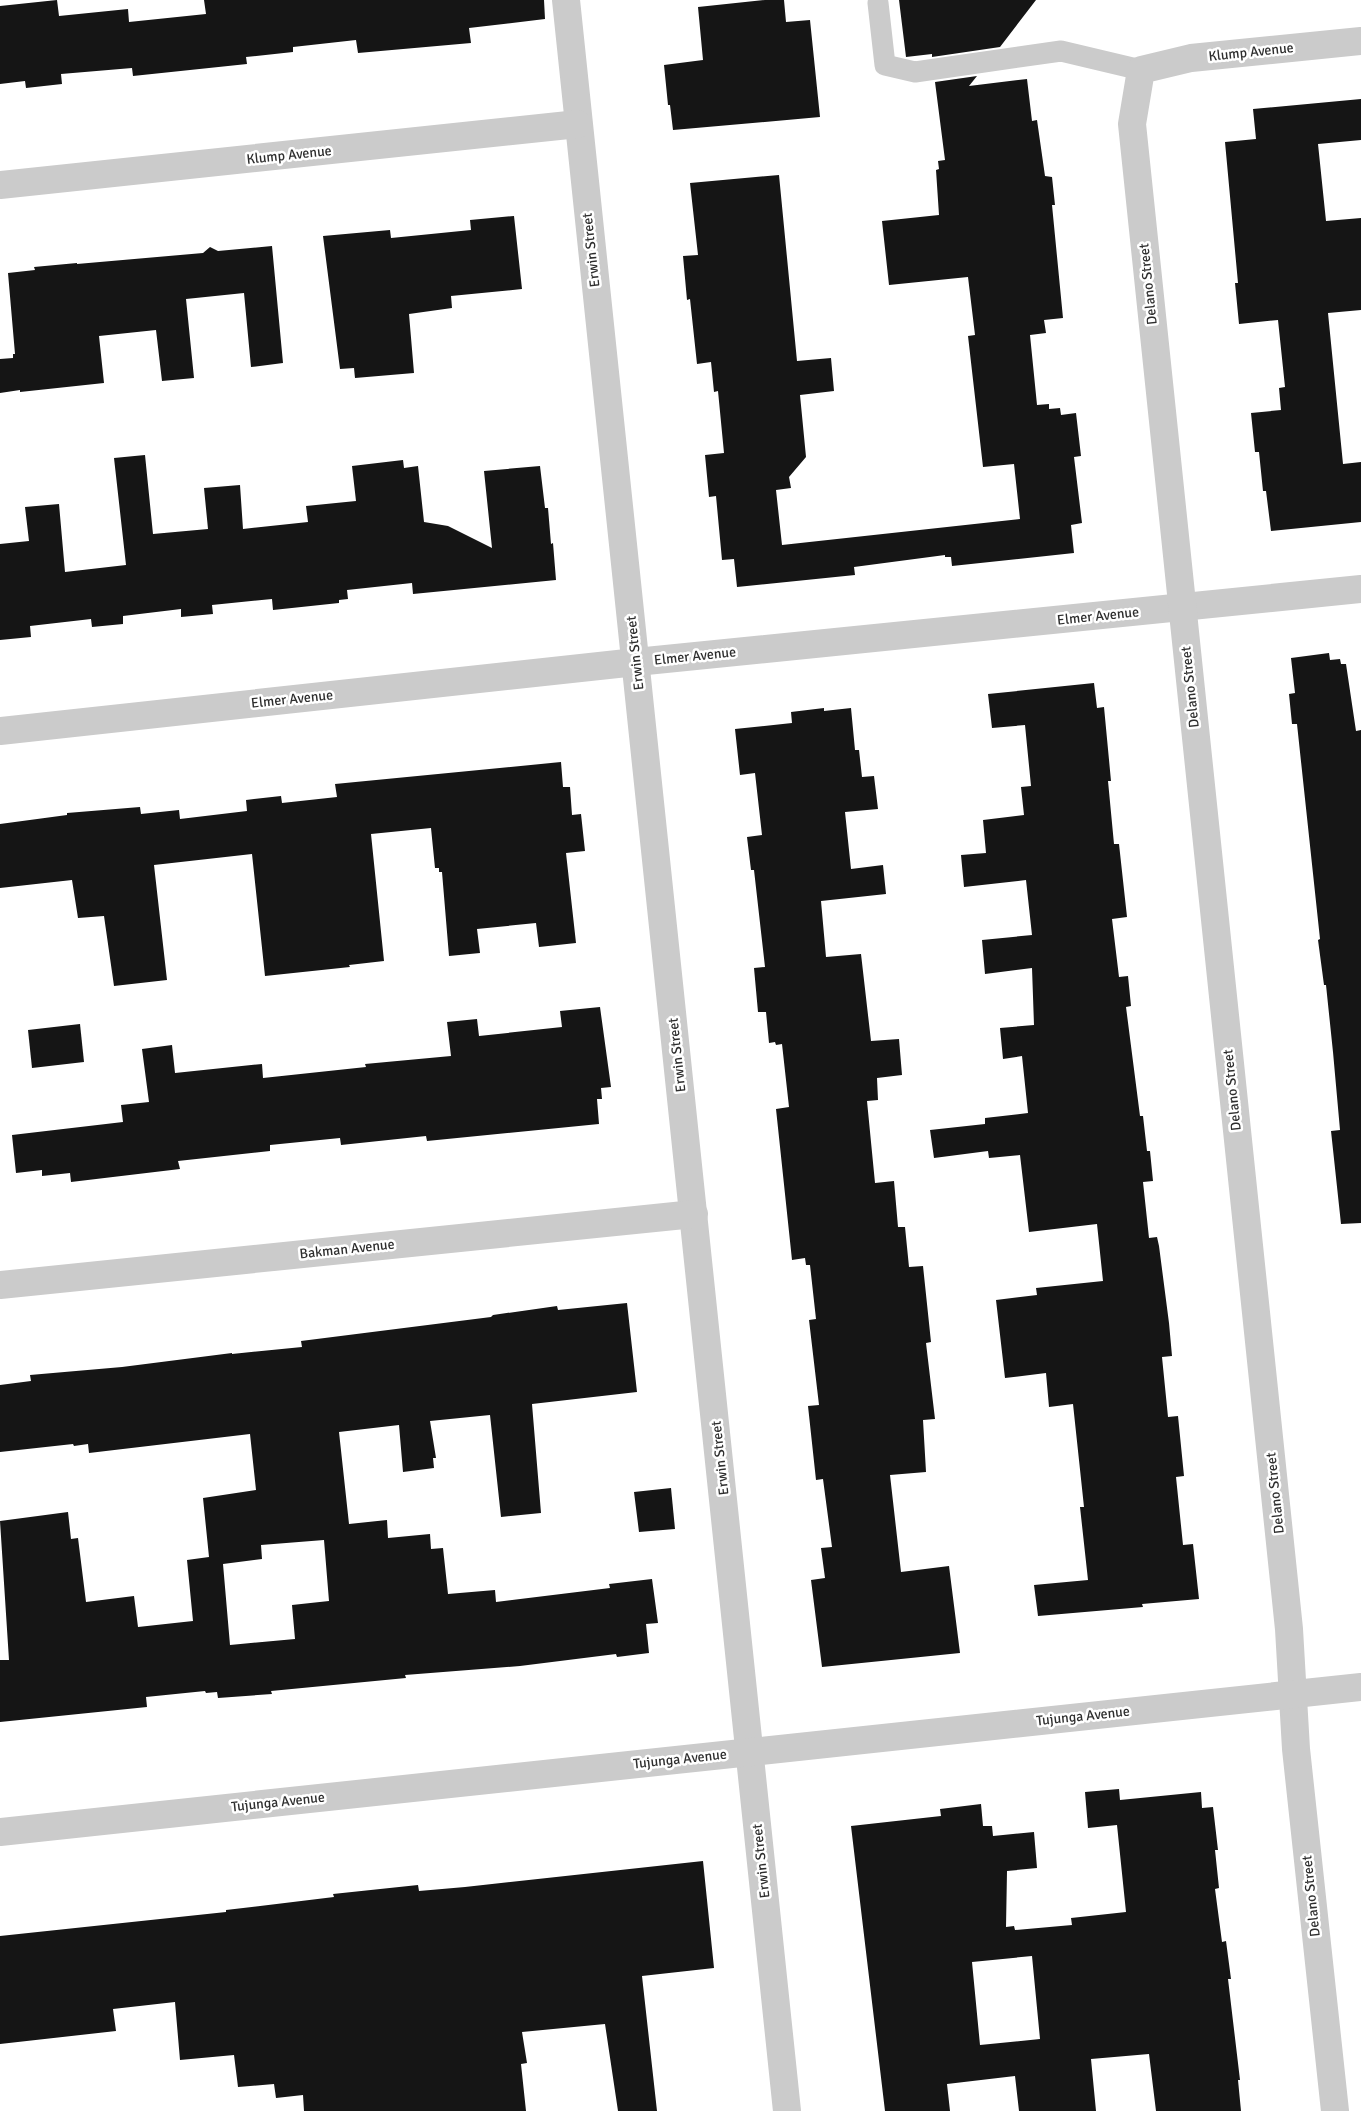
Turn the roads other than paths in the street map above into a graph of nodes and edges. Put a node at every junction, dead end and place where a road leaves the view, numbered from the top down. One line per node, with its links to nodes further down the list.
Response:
1 (566, 0): 5 (street, Erwin Street)
2 (878, 3): 4 (lane)
3 (1361, 41): 4 (street, Klump Avenue)
4 (1142, 70): 8 (street, Delano Street)
5 (578, 124): 6 (street, Klump Avenue); 9 (street, Erwin Street)
6 (0, 185)
7 (1361, 589): 8 (street, Elmer Avenue)
8 (1182, 608): 9 (street, Elmer Avenue); 14 (street, Delano Street)
9 (636, 662): 10 (street, Elmer Avenue); 11 (street, Erwin Street)
10 (0, 731)
11 (694, 1214): 12 (street, Bakman Avenue); 15 (street, Erwin Street)
12 (0, 1285)
13 (1361, 1687): 14 (street, Tujunga Avenue)
14 (1294, 1694): 15 (street, Tujunga Avenue); 18 (street, Delano Street)
15 (750, 1751): 16 (street, Tujunga Avenue); 17 (street, Erwin Street)
16 (0, 1832)
17 (787, 2111)
18 (1335, 2111)

